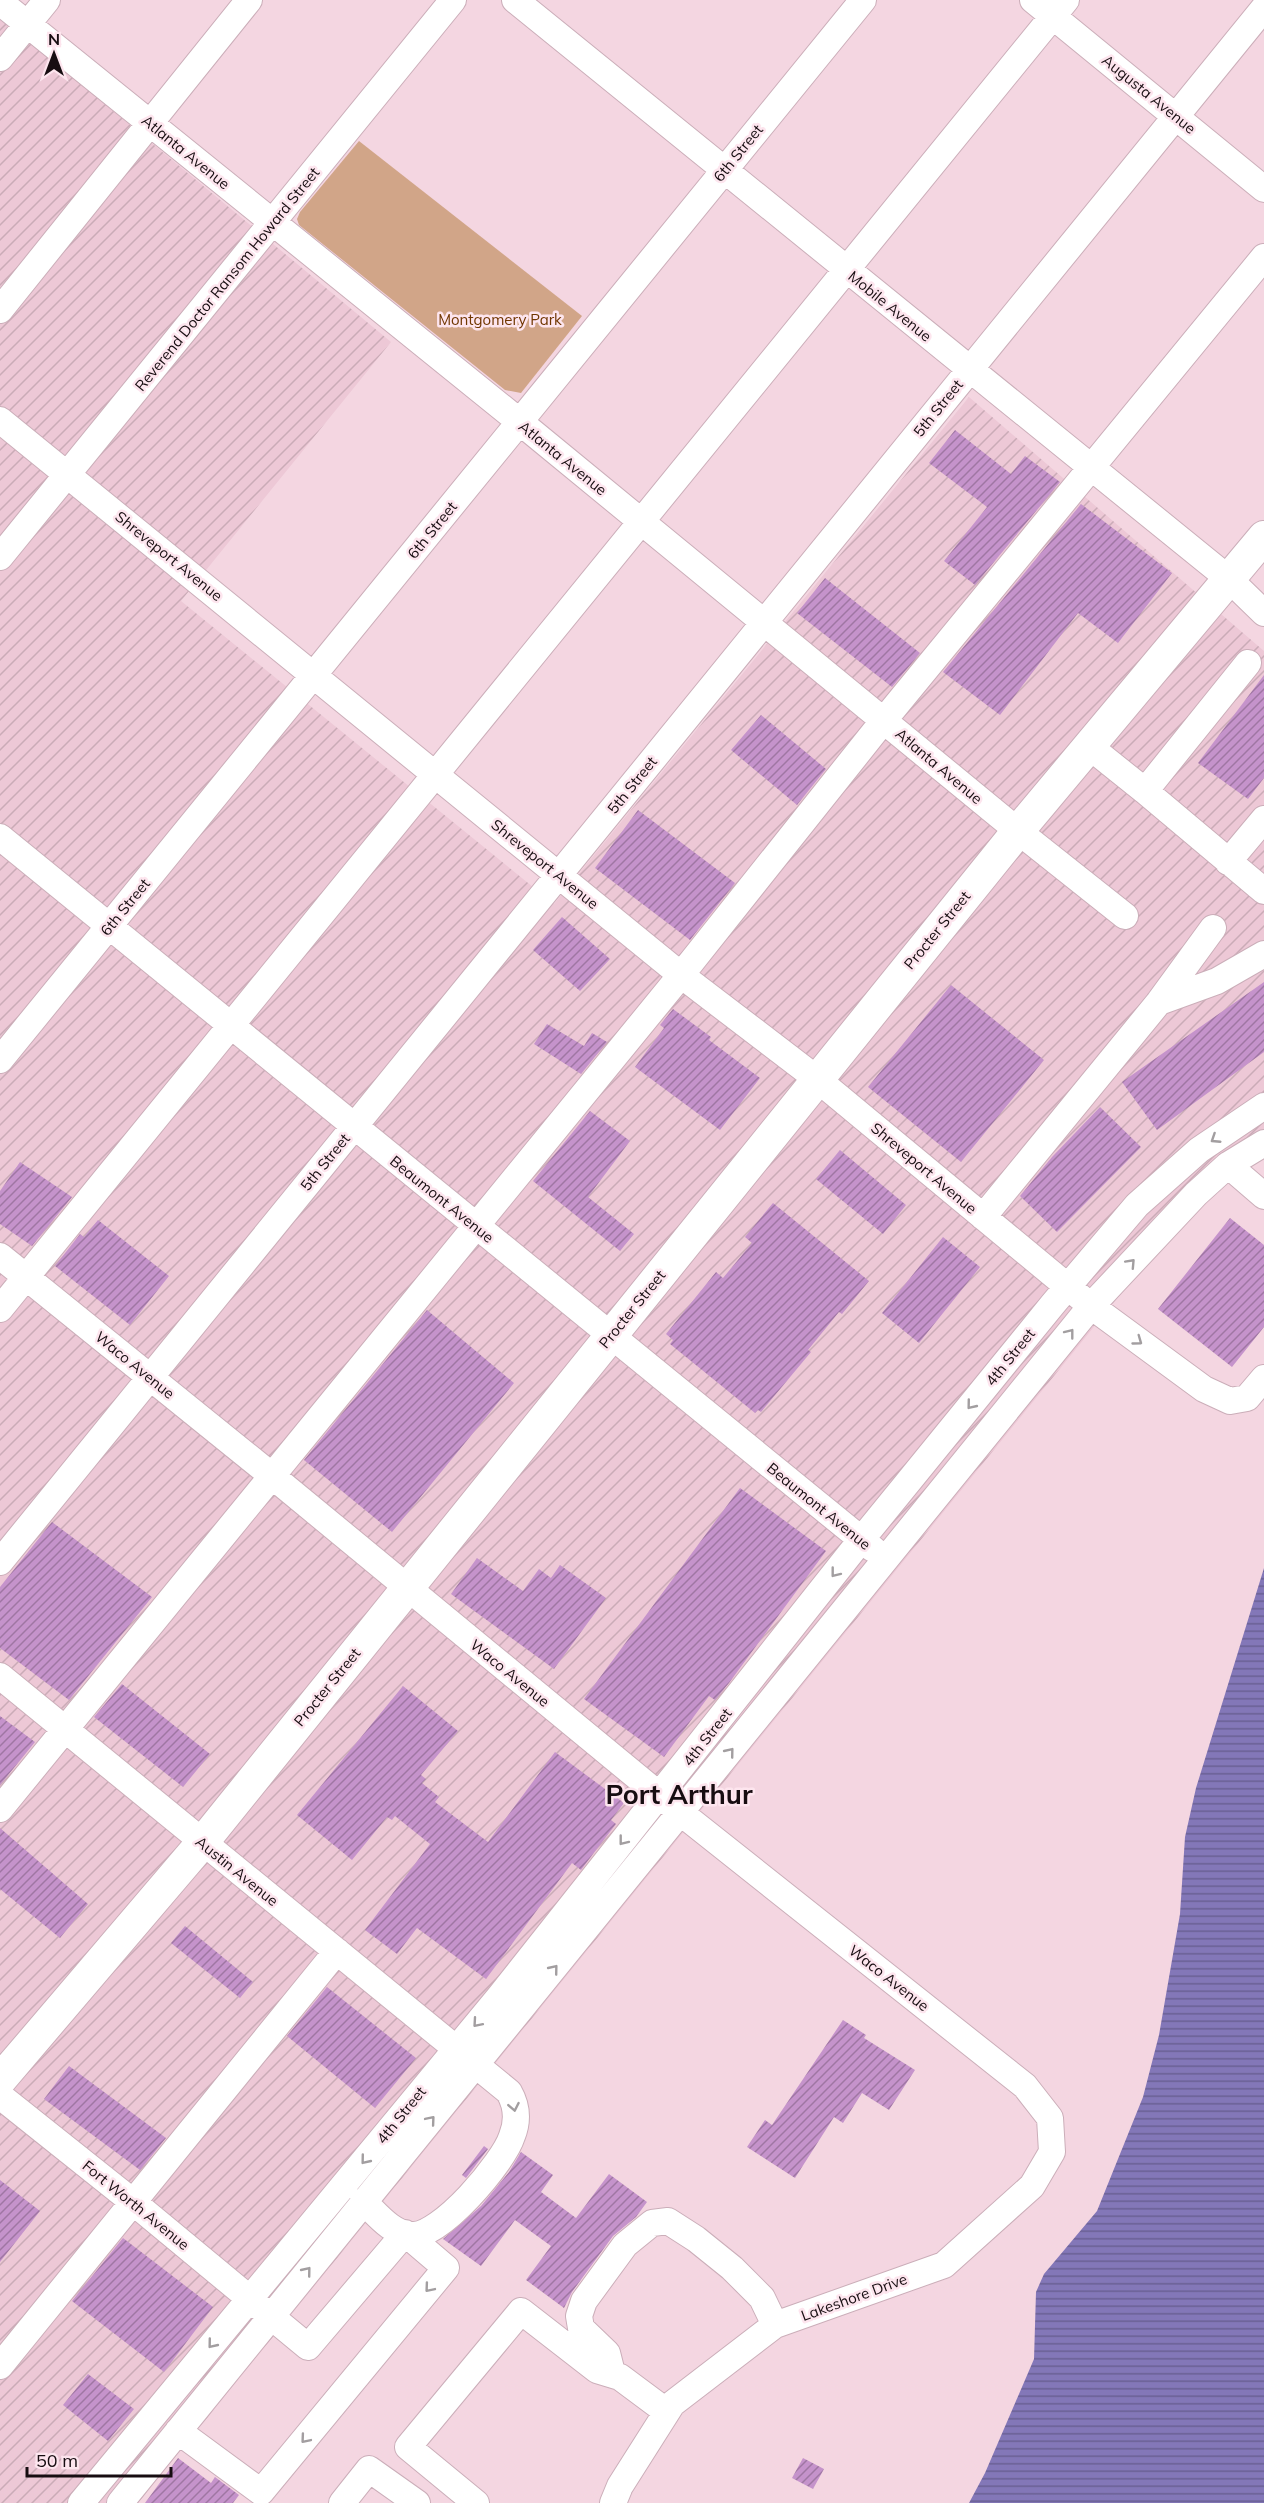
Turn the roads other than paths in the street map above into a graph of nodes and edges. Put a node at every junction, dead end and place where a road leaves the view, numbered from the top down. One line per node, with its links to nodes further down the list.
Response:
1 (47, 0): 10 (street)
2 (249, 0): 13 (street)
3 (453, 0): 16 (street, Reverend Doctor Ransom Howard Street)
4 (515, 0): 14 (street, Mobile Avenue)
5 (863, 0): 14 (street, 6th Street)
6 (1033, 0): 8 (street, Augusta Avenue)
7 (0, 2): 10 (street, Atlanta Avenue)
8 (1059, 8): 12 (street, Augusta Avenue); 18 (street)
9 (1264, 8): 12 (street, 5th Street)
10 (28, 24): 11 (street); 13 (street, Atlanta Avenue)
11 (0, 58)
12 (1176, 116): 15 (street, Augusta Avenue); 20 (street, 5th Street)
13 (150, 123): 16 (street, Atlanta Avenue); 19 (street)
14 (725, 170): 18 (street, Mobile Avenue); 22 (street, 6th Street)
15 (1264, 189)
16 (273, 222): 22 (street, Atlanta Avenue); 24 (street, Reverend Doctor Ransom Howard Street)
17 (1264, 257): 23 (street)
18 (847, 270): 20 (street, Mobile Avenue); 25 (street)
19 (0, 310)
20 (969, 370): 23 (street, Mobile Avenue); 30 (street, 5th Street)
21 (0, 420): 24 (street, Shreveport Avenue)
22 (520, 422): 25 (street, Atlanta Avenue); 32 (street, 6th Street)
23 (1090, 469): 28 (street, Mobile Avenue); 33 (street)
24 (68, 475): 27 (street, Reverend Doctor Ransom Howard Street); 32 (street, Shreveport Avenue)
25 (641, 521): 30 (street, Atlanta Avenue); 35 (street)
26 (1264, 537): 28 (main road, Procter Street)
27 (0, 557)
28 (1229, 579): 29 (street, Mobile Avenue); 34 (main road, Procter Street)
29 (1264, 613)
30 (764, 622): 33 (street, Atlanta Avenue); 41 (street, 5th Street)
31 (1248, 663): 36 (street)
32 (314, 674): 35 (street, Shreveport Avenue); 44 (street, 6th Street)
33 (884, 720): 38 (street, Atlanta Avenue); 47 (street)
34 (1090, 747): 36 (street); 38 (main road, Procter Street)
35 (436, 774): 41 (street, Shreveport Avenue); 49 (street)
36 (1145, 791): 40 (street)
37 (1264, 819): 40 (street)
38 (1018, 831): 43 (street, Atlanta Avenue); 51 (main road, Procter Street)
39 (0, 837): 44 (street, Beaumont Avenue)
40 (1228, 862): 42 (street)
41 (558, 875): 47 (street, Shreveport Avenue); 53 (street, 5th Street)
42 (1264, 891)
43 (1125, 916)
44 (108, 927): 49 (street, Beaumont Avenue); 50 (street, 6th Street)
45 (1213, 928): 48 (street)
46 (1264, 954): 48 (street)
47 (681, 975): 51 (street, Shreveport Avenue); 58 (street)
48 (1159, 1002): 57 (street)
49 (231, 1028): 53 (street, Beaumont Avenue); 60 (street)
50 (0, 1060)
51 (817, 1079): 57 (street, Shreveport Avenue); 64 (main road, Procter Street)
52 (1264, 1106): 61 (street, 4th Street, one-way to 61)
53 (354, 1127): 58 (street, Beaumont Avenue); 65 (street, 5th Street)
54 (1264, 1143): 55 (street, 4th Street)
55 (1228, 1165): 56 (street); 62 (street, 4th Street, one-way to 55)
56 (1264, 1196)
57 (984, 1217): 61 (street, Shreveport Avenue)
58 (477, 1227): 64 (street, Beaumont Avenue); 67 (street)
59 (0, 1256): 60 (street, Waco Avenue)
60 (26, 1277): 63 (street); 65 (street, Waco Avenue)
61 (1068, 1287): 62 (street, Shreveport Avenue); 68 (street, 4th Street, one-way to 68)
62 (1091, 1306): 66 (street, Shreveport Avenue, one-way to 66); 69 (street, 4th Street, one-way to 62)
63 (0, 1310)
64 (610, 1337): 68 (street, Beaumont Avenue); 71 (main road, Procter Street)
65 (150, 1378): 67 (street, Waco Avenue); 70 (street, 5th Street)
66 (1264, 1378)
67 (271, 1475): 71 (street, Waco Avenue); 73 (street)
68 (861, 1540): 69 (street, Beaumont Avenue); 74 (street, 4th Street, one-way to 74)
69 (885, 1559): 76 (street, 4th Street, one-way to 69)
70 (0, 1562)
71 (405, 1588): 74 (street, Waco Avenue); 77 (main road, Procter Street)
72 (0, 1676): 73 (street, Austin Avenue)
73 (65, 1728): 75 (street); 77 (street, Austin Avenue)
74 (660, 1795): 76 (street, Waco Avenue); 79 (street, 4th Street, one-way to 79)
75 (0, 1809)
76 (681, 1812): 80 (street, 4th Street, one-way to 76); 82 (street, Waco Avenue)
77 (202, 1843): 78 (street, Austin Avenue); 81 (main road, Procter Street)
78 (337, 1951): 79 (street, Austin Avenue); 85 (street)
79 (454, 2049): 80 (street, Austin Avenue); 87 (street, 4th Street, one-way to 87)
80 (476, 2066): 84 (street, 4th Street, one-way to 80); 86 (street, Austin Avenue, one-way to 86)
81 (0, 2080)
82 (1025, 2086): 89 (street, Lakeshore Drive)
83 (0, 2096): 85 (street, Fort Worth Avenue)
84 (363, 2201): 86 (street); 88 (street, 4th Street, one-way to 84)
85 (133, 2202): 87 (street, Fort Worth Avenue); 90 (street)
86 (405, 2233): 88 (street, Fort Worth Avenue); 93 (street, one-way to 93)
87 (250, 2298): 88 (street, Fort Worth Avenue); 94 (street, 4th Street, one-way to 94)
88 (270, 2316): 93 (street, 4th Street)
89 (775, 2325): 91 (street); 92 (street, Lakeshore Drive)
90 (0, 2366)
91 (612, 2373): 92 (street); 98 (street)
92 (667, 2412): 99 (street, Lakeshore Drive)
93 (178, 2431): 95 (street, 4th Street)
94 (81, 2503)
95 (120, 2503)
96 (342, 2503): 97 (street)
97 (417, 2503)
98 (476, 2503)
99 (613, 2503)

